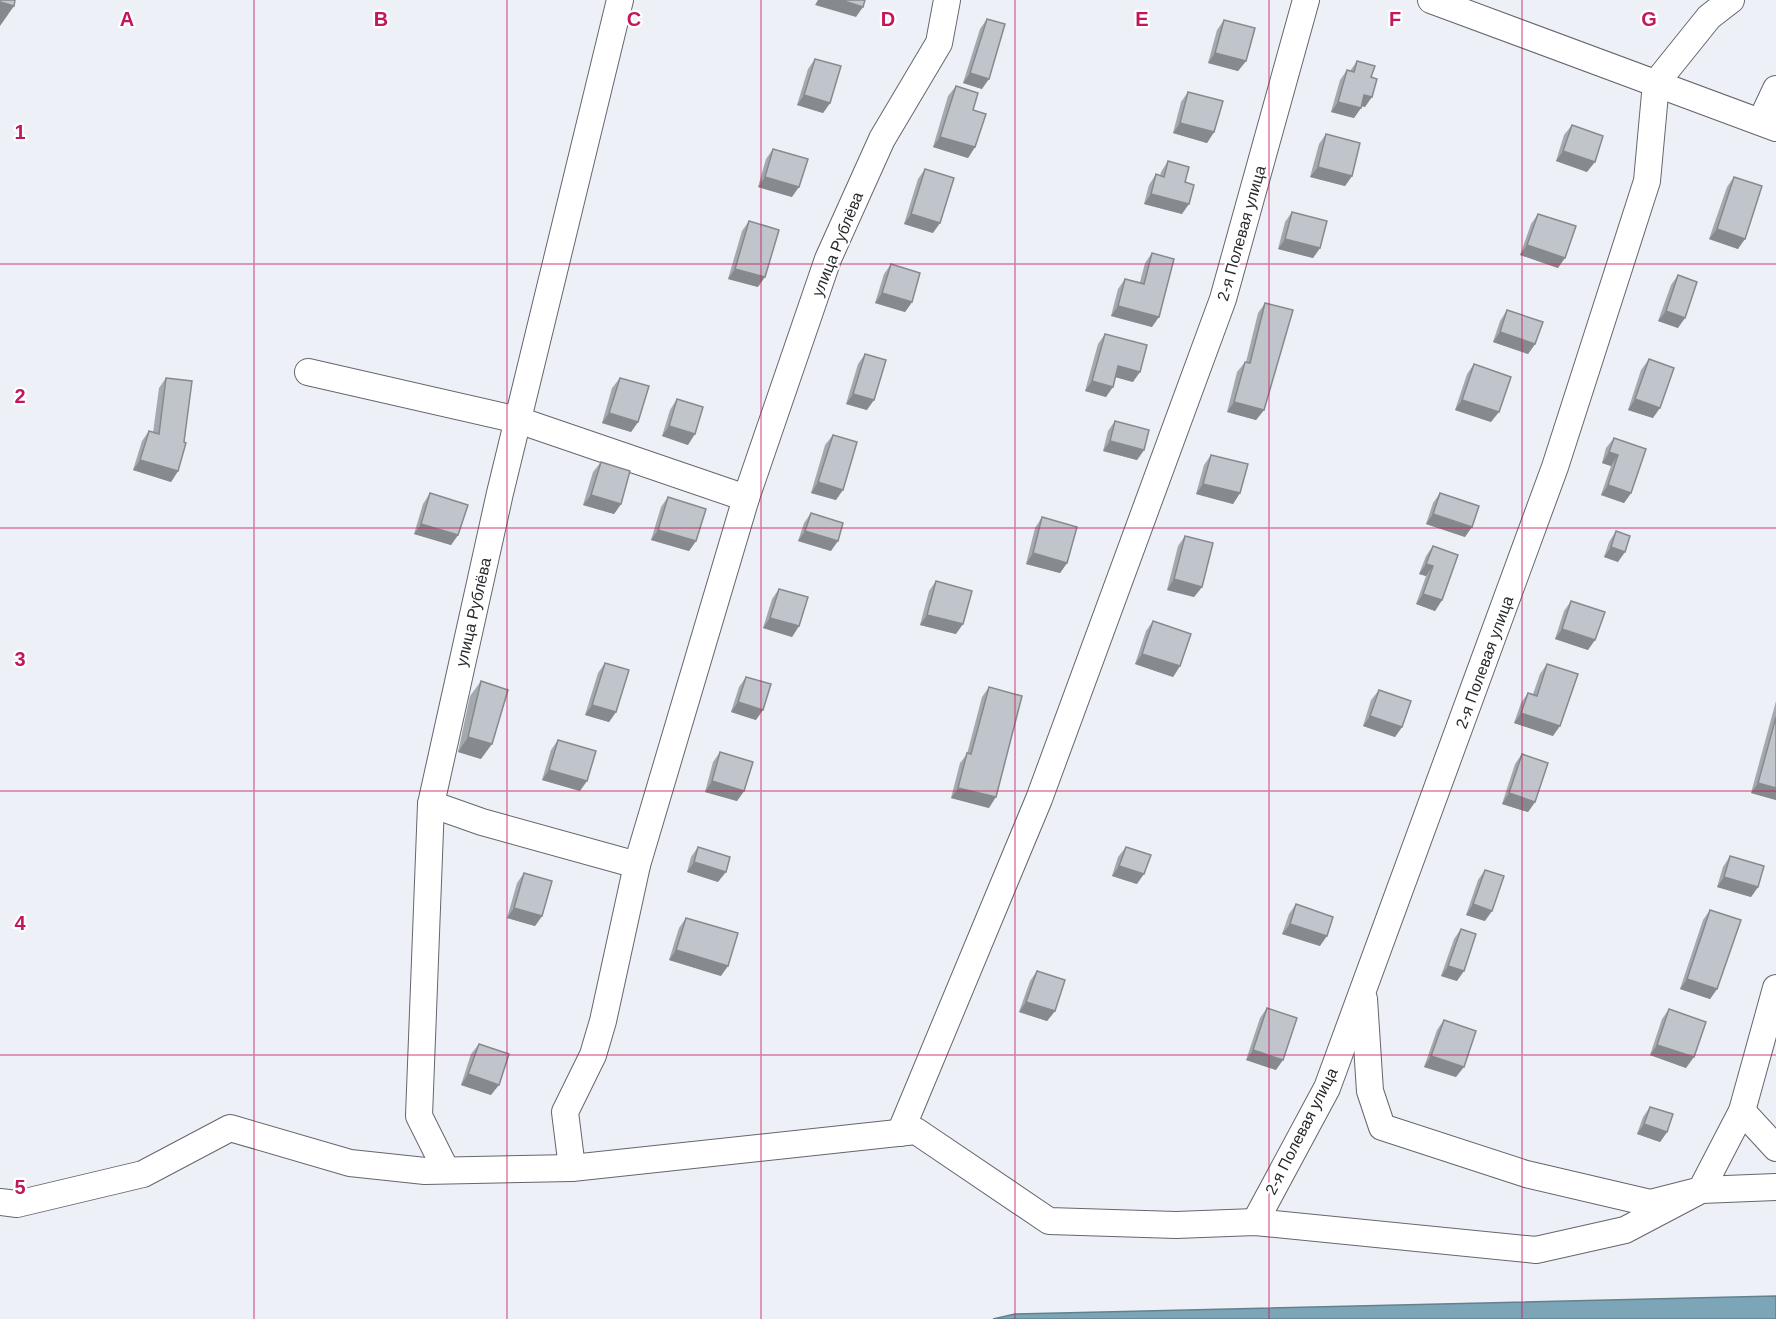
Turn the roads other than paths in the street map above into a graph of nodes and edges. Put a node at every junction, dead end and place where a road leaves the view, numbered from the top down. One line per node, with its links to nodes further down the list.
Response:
1 (620, 0): 10 (street, улица Рублёва)
2 (946, 0): 11 (street, улица Рублёва)
3 (1306, 0): 17 (street, 2-я Полевая улица)
4 (1431, 0): 6 (street)
5 (1731, 0): 6 (street)
6 (1656, 83): 8 (street); 15 (street, 2-я Полевая улица)
7 (1776, 89): 8 (street)
8 (1768, 125)
9 (308, 372): 10 (street)
10 (518, 420): 11 (street); 12 (street, улица Рублёва)
11 (746, 498): 13 (street, улица Рублёва)
12 (430, 804): 13 (street); 20 (street, улица Рублёва)
13 (637, 865): 19 (street, улица Рублёва)
14 (1776, 988): 16 (street)
15 (1363, 990): 22 (street); 24 (street, 2-я Полевая улица)
16 (1743, 1111): 18 (street); 22 (street)
17 (900, 1132): 19 (street); 24 (street)
18 (1776, 1148)
19 (572, 1168): 20 (street)
20 (446, 1170): 23 (street)
21 (1776, 1187): 22 (street)
22 (1701, 1190): 24 (street)
23 (0, 1202)
24 (1255, 1222)

